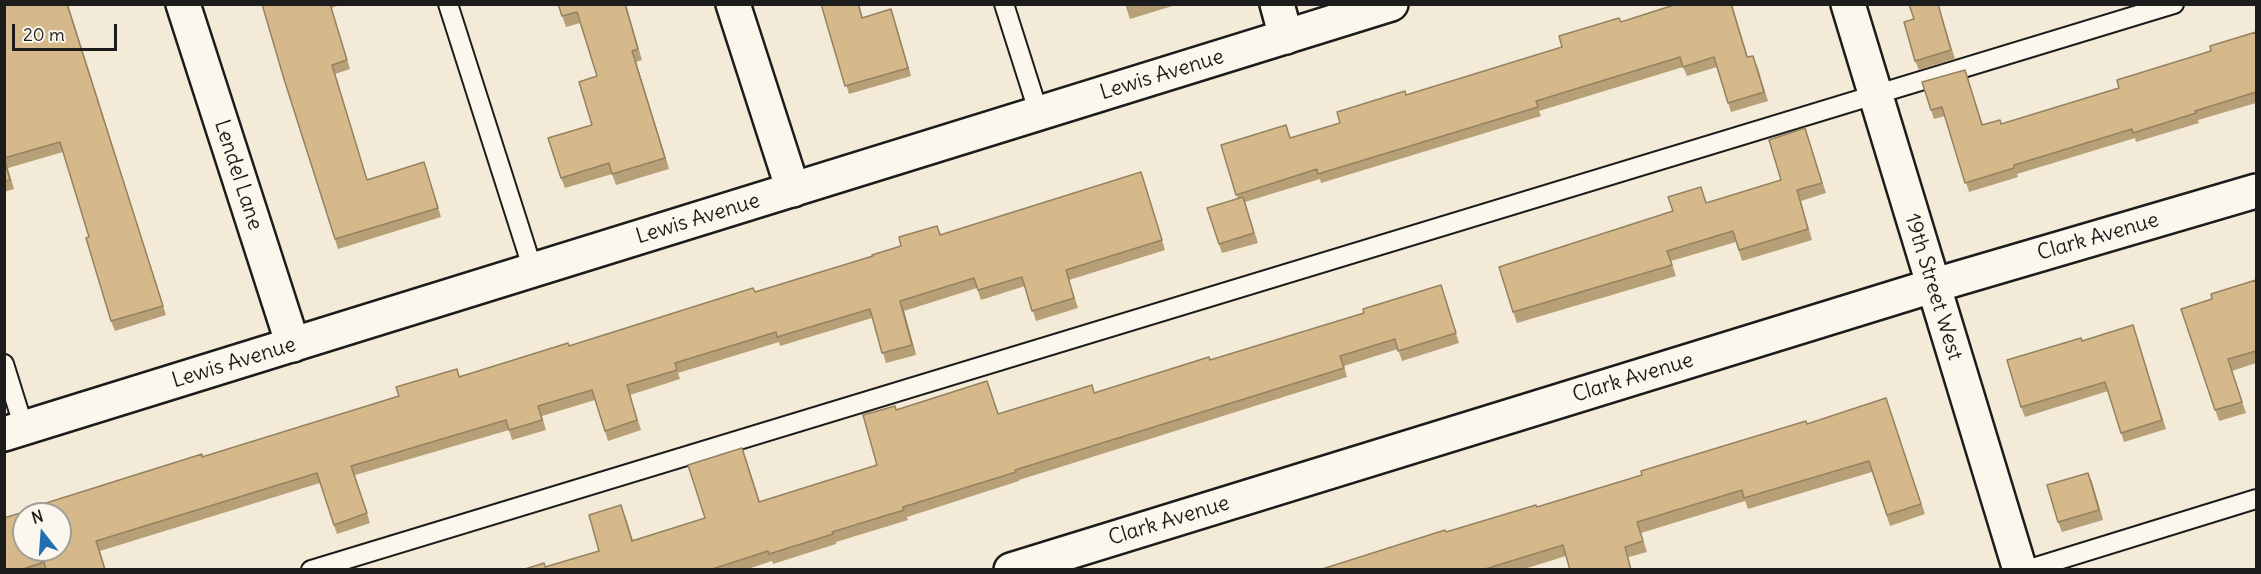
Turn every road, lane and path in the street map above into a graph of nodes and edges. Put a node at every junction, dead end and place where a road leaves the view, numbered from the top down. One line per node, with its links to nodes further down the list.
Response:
1 (183, 4): 16 (street, Lendel Lane)
2 (448, 4): 14 (lane)
3 (733, 4): 12 (street)
4 (1004, 4): 11 (lane)
5 (1277, 4): 9 (street)
6 (1391, 4): 9 (street, Lewis Avenue)
7 (1848, 4): 10 (street, 19th Street West)
8 (2175, 4): 10 (lane)
9 (1286, 37): 11 (street, Lewis Avenue)
10 (1875, 96): 15 (street, 19th Street West); 20 (lane)
11 (1039, 114): 12 (street, Lewis Avenue)
12 (793, 190): 14 (street, Lewis Avenue)
13 (2256, 191): 15 (street, Clark Avenue)
14 (533, 270): 16 (street, Lewis Avenue)
15 (1932, 286): 21 (street, Clark Avenue); 22 (street, 19th Street West)
16 (293, 345): 18 (street, Lewis Avenue)
17 (4, 364): 18 (lane)
18 (14, 431)
19 (2256, 499): 23 (lane)
20 (311, 570)
21 (1011, 570)
22 (2019, 570)
23 (2026, 570)

